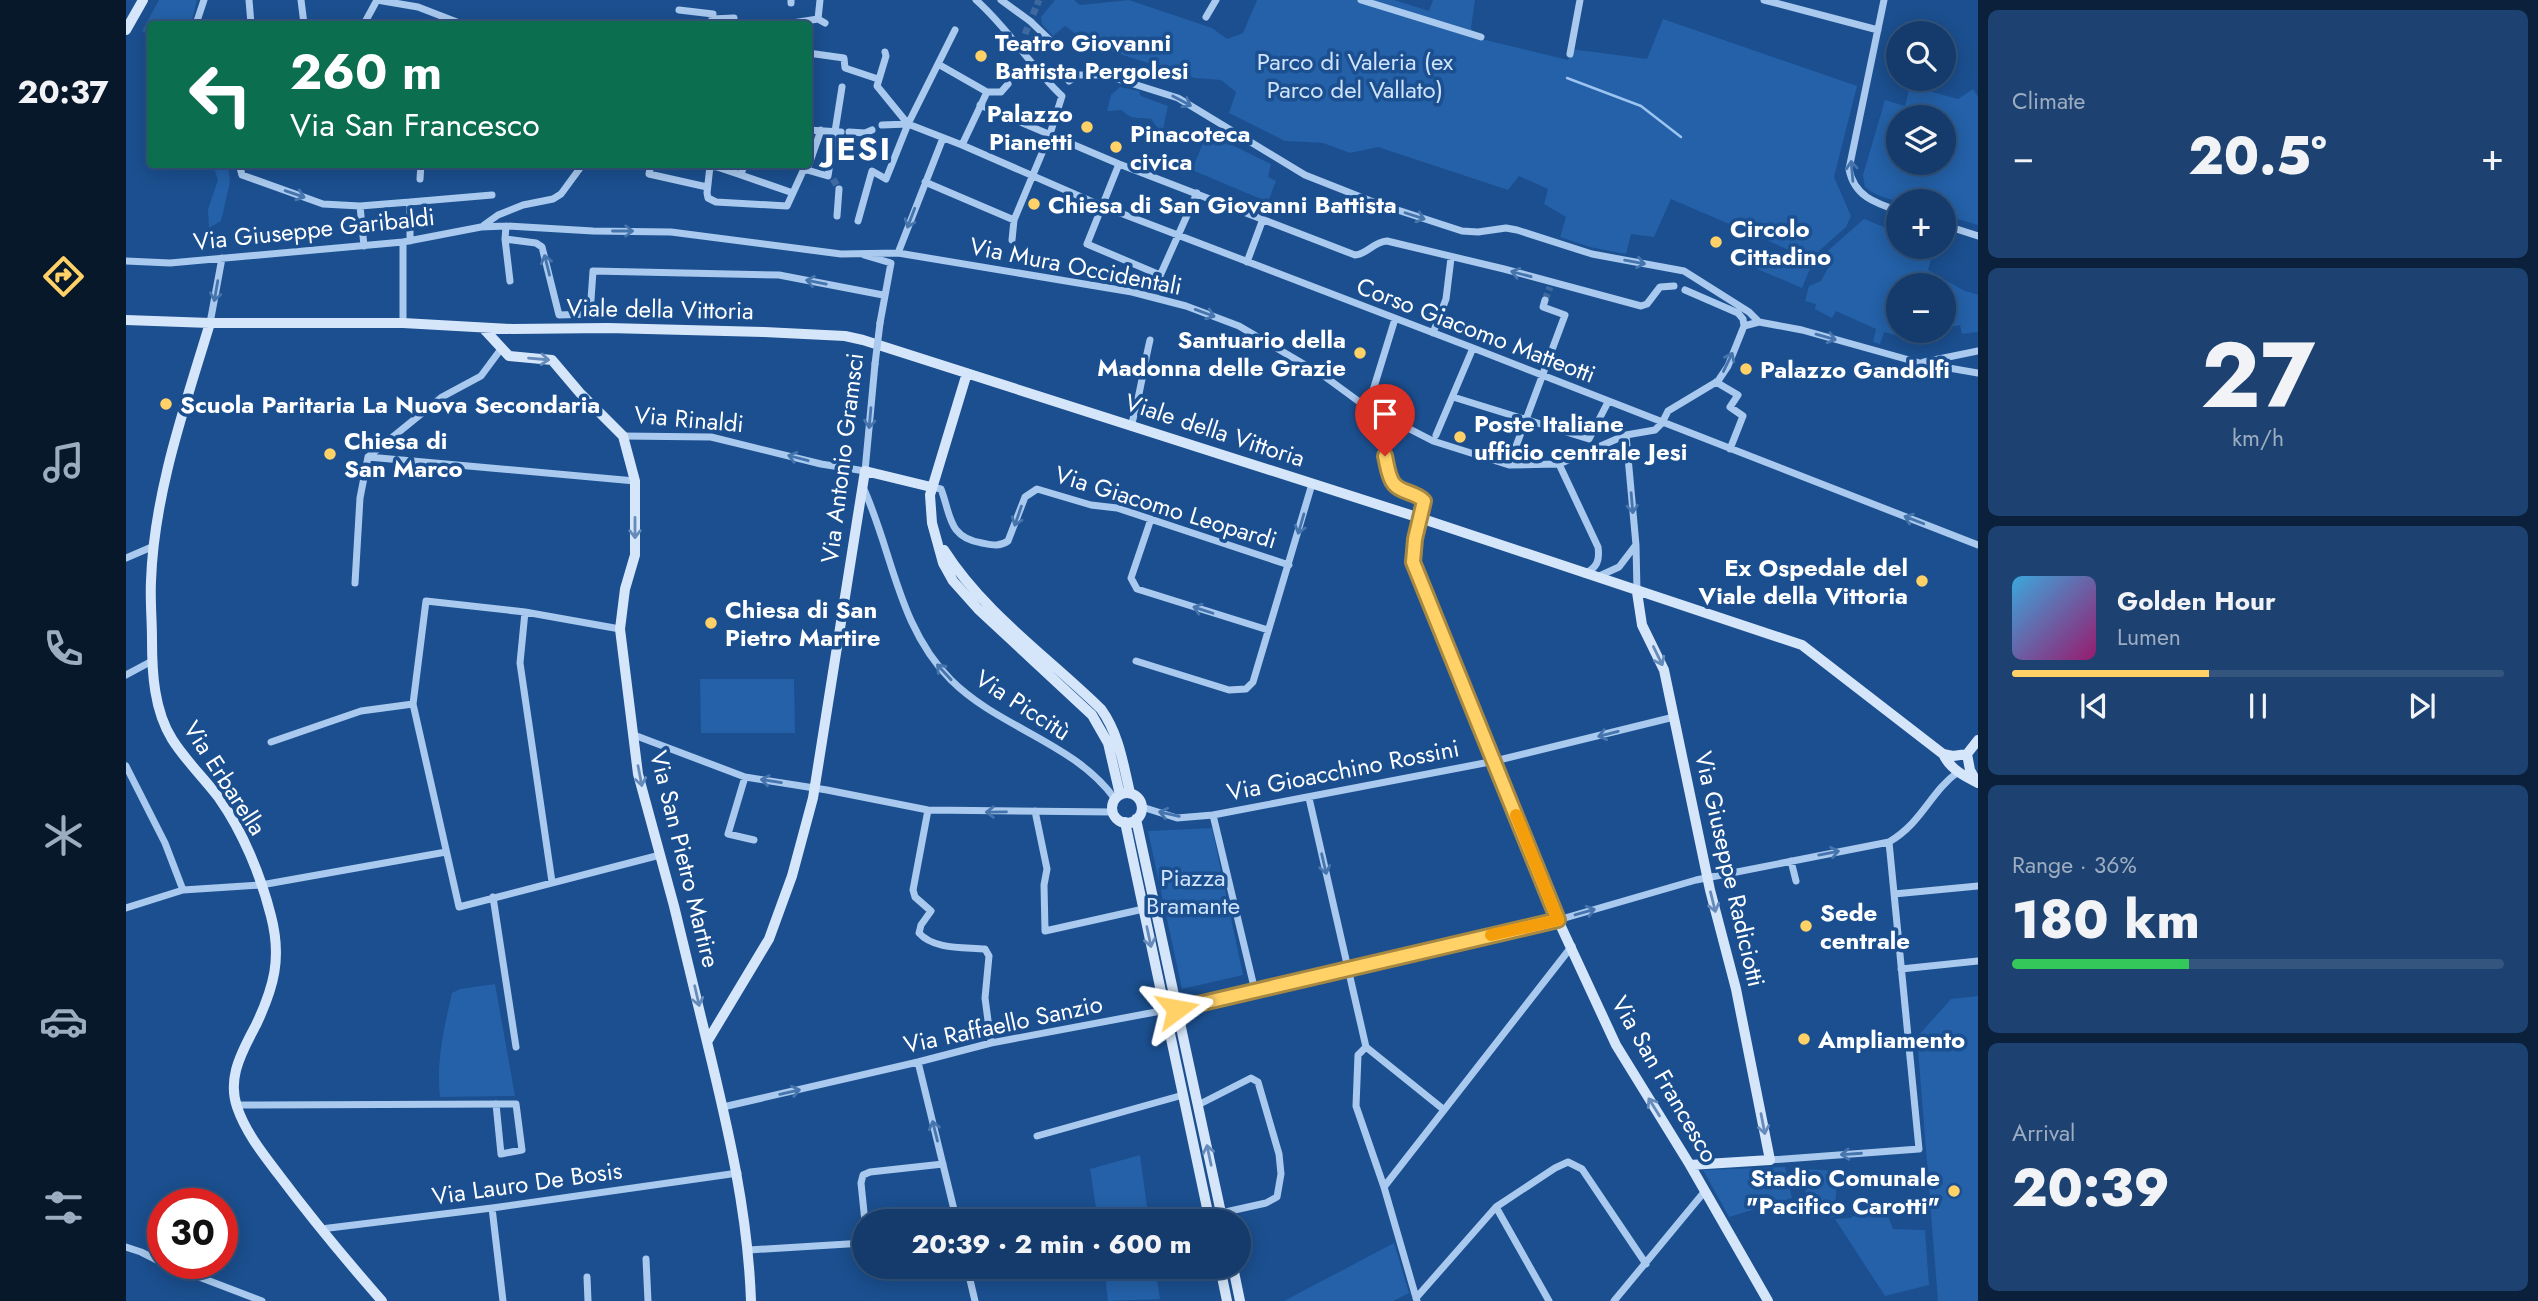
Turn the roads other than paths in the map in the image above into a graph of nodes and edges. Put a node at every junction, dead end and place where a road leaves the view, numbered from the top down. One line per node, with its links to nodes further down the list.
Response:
1 (143, 0): 23 (street)
2 (204, 0): 17 (street)
3 (248, 0): 18 (street)
4 (301, 0): 19 (street)
5 (820, 0): 22 (street)
6 (976, 0): 36 (street)
7 (1001, 0): 27 (street)
8 (1216, 0): 15 (street)
9 (1361, 0): 26 (street)
10 (1580, 0): 30 (street)
11 (1764, 0): 25 (street)
12 (1884, 0): 25 (street)
13 (377, 1): 20 (street); 21 (street)
14 (679, 10): 16 (street)
15 (1206, 16)
16 (734, 18)
17 (197, 21)
18 (251, 21)
19 (304, 21)
20 (366, 21)
21 (454, 21)
22 (812, 22)
23 (126, 30)
24 (955, 30): 31 (street)
25 (1878, 30): 68 (street, one-way to 25)
26 (1481, 37)
27 (1055, 45)
28 (885, 52): 32 (street)
29 (812, 53): 32 (street)
30 (1570, 54)
31 (938, 64): 35 (street); 38 (street)
32 (878, 79): 38 (street)
33 (1008, 84): 35 (street)
34 (842, 88): 42 (street)
35 (987, 92): 37 (street)
36 (1062, 96): 44 (street); 95 (street, one-way to 95)
37 (980, 105): 44 (street); 46 (street)
38 (908, 124): 39 (street); 45 (street, Corso Giacomo Matteotti); 72 (street)
39 (882, 125)
40 (815, 130): 42 (street)
41 (872, 130): 43 (street)
42 (838, 132): 55 (street)
43 (849, 132)
44 (1050, 134): 47 (street); 57 (street)
45 (943, 138): 46 (street, Corso Giacomo Matteotti); 59 (street)
46 (962, 145): 57 (street, Corso Giacomo Matteotti)
47 (1119, 163): 63 (street); 67 (street)
48 (240, 168): 66 (street, one-way to 66)
49 (421, 168): 58 (street)
50 (580, 168): 74 (street)
51 (650, 168): 60 (street)
52 (710, 168): 60 (street)
53 (722, 168): 56 (street)
54 (743, 168): 56 (street)
55 (805, 170): 62 (street)
56 (741, 175): 62 (street)
57 (1031, 176): 67 (street, Corso Giacomo Matteotti); 70 (street)
58 (420, 178)
59 (925, 182): 70 (street); 83 (street, one-way to 83)
60 (707, 187): 62 (street)
61 (839, 189): 69 (street)
62 (793, 193)
63 (1197, 193): 71 (street); 76 (street)
64 (492, 195): 65 (street)
65 (410, 202): 66 (street); 80 (street)
66 (360, 206): 81 (street)
67 (1102, 206): 76 (street, Corso Giacomo Matteotti); 76 (street)
68 (1886, 206)
69 (837, 216)
70 (1014, 219): 79 (street)
71 (1263, 219): 85 (street); 87 (street)
72 (858, 221)
73 (506, 226): 74 (street, Via Giuseppe Garibaldi); 78 (street); 82 (street, Via Giuseppe Garibaldi, one-way to 82)
74 (481, 227): 80 (street, Via Giuseppe Garibaldi)
75 (1956, 229): 77 (street)
76 (1179, 236): 87 (street, Corso Giacomo Matteotti)
77 (1978, 236)
78 (505, 239): 88 (street); 91 (street, one-way to 78)
79 (1012, 240)
80 (405, 244): 81 (street, Via Giuseppe Garibaldi); 97 (street)
81 (364, 246): 84 (street, Via Giuseppe Garibaldi)
82 (860, 253): 83 (street, Via Mura Occidentali); 91 (street, Via Antonio Gramsci)
83 (898, 253): 112 (street, Via Mura Occidentali, one-way to 112)
84 (222, 258): 86 (street, Via Giuseppe Garibaldi); 96 (street, one-way to 96)
85 (1451, 258): 89 (street, one-way to 85); 100 (street)
86 (126, 261)
87 (1247, 262): 93 (street, Corso Giacomo Matteotti)
88 (510, 281)
89 (1674, 286)
90 (1685, 290): 98 (street)
91 (883, 295): 124 (street, Via Antonio Gramsci, one-way to 124, bridge)
92 (1545, 300): 108 (street)
93 (1395, 319): 100 (street, Corso Giacomo Matteotti); 112 (street)
94 (127, 320): 96 (street, Viale della Vittoria)
95 (1759, 322): 98 (street); 105 (street, one-way to 105)
96 (210, 323): 97 (street, Viale della Vittoria); 133 (street, Via Erbarella)
97 (403, 323): 99 (street, Viale della Vittoria)
98 (1744, 326): 109 (street, one-way to 98)
99 (483, 328): 103 (street); 106 (street, Viale della Vittoria)
100 (1433, 333): 102 (street, Corso Giacomo Matteotti)
101 (1150, 340): 115 (street)
102 (1473, 348): 108 (street, Corso Giacomo Matteotti); 110 (street)
103 (501, 349): 119 (street, Via Rinaldi, one-way to 119); 121 (street)
104 (1978, 351): 105 (street)
105 (1920, 363): 107 (street)
106 (967, 373): 115 (street, Viale della Vittoria); 128 (street)
107 (1978, 373)
108 (1543, 376): 111 (street, Corso Giacomo Matteotti); 113 (street)
109 (1716, 382): 114 (street); 120 (street)
110 (1453, 397): 113 (street); 117 (street)
111 (1608, 402): 113 (street); 114 (street, Corso Giacomo Matteotti)
112 (1365, 406): 123 (street, Via Mura Occidentali)
113 (1527, 420): 123 (street)
114 (1662, 423): 118 (street, Via Mura Occidentali); 120 (street, Corso Giacomo Matteotti)
115 (1131, 426): 126 (street, Viale della Vittoria)
116 (1382, 434): 131 (street)
117 (1436, 435)
118 (1626, 435): 122 (street, Via Mura Occidentali); 134 (street, one-way to 134)
119 (624, 436): 124 (street, Via Rinaldi, one-way to 119); 125 (street, Via San Pietro Martire)
120 (1730, 449): 135 (street, Corso Giacomo Matteotti, one-way to 120)
121 (368, 457): 125 (street); 139 (street)
122 (1559, 464): 123 (street, Via Mura Occidentali); 138 (street)
123 (1509, 465)
124 (865, 471): 127 (street, Via Antonio Gramsci); 128 (street, Via Rinaldi)
125 (635, 481): 142 (street, Via San Pietro Martire, one-way to 142)
126 (1312, 484): 131 (street, Viale della Vittoria); 137 (street, one-way to 137)
127 (863, 486): 129 (street, Via Antonio Gramsci); 130 (street, Via Piccitù)
128 (936, 488): 132 (street, Via Giacomo Leopardi, one-way to 128); 160 (street)
129 (858, 515): 130 (street); 159 (street, Via Antonio Gramsci)
130 (877, 516): 160 (street, Via Piccitù, one-way to 130)
131 (1420, 518): 138 (street, Viale della Vittoria); 154 (street, Via San Francesco)
132 (1152, 519): 137 (street, Via Giacomo Leopardi); 143 (street, one-way to 132)
133 (155, 545): 136 (street); 144 (street, Via Erbarella)
134 (1636, 545): 138 (street); 140 (street)
135 (1978, 545)
136 (126, 558)
137 (1289, 565): 143 (street)
138 (1590, 576): 140 (street, Viale della Vittoria)
139 (355, 583)
140 (1637, 592): 148 (street, Via Giuseppe Radiciotti, one-way to 148); 152 (street, Viale della Vittoria)
141 (524, 612): 142 (street); 147 (street); 175 (street)
142 (620, 629): 149 (street, Via San Pietro Martire)
143 (1268, 630): 145 (street)
144 (152, 661): 146 (street); 176 (street, Via Erbarella)
145 (1136, 661)
146 (126, 675)
147 (412, 704): 151 (street); 170 (street)
148 (1674, 717): 154 (street, Via Gioacchino Rossini, one-way to 154); 173 (street, Via Giuseppe Radiciotti)
149 (634, 734): 157 (street); 171 (street, Via San Pietro Martire, one-way to 171)
150 (1978, 740): 153 (street)
151 (271, 742)
152 (1943, 754): 153 (street); 156 (street, Viale della Vittoria)
153 (1967, 754): 158 (street)
154 (1494, 761): 161 (street, Via Gioacchino Rossini); 183 (street, Via San Francesco)
155 (126, 766): 178 (street)
156 (1958, 772): 158 (street, Viale della Vittoria); 169 (street, Via Raffaello Sanzio)
157 (745, 777): 159 (street, one-way to 157); 168 (street)
158 (1977, 782)
159 (814, 788): 163 (street); 191 (street, Via Antonio Gramsci)
160 (1122, 796): 162 (street); 165 (street)
161 (1309, 798): 166 (street, Via Gioacchino Rossini); 187 (street, one-way to 187)
162 (1142, 807): 166 (street, Via Gioacchino Rossini, one-way to 162); 167 (street)
163 (928, 810): 164 (street, one-way to 163); 192 (street)
164 (1035, 811): 165 (street); 182 (street)
165 (1113, 812): 167 (street)
166 (1213, 815): 188 (street)
167 (1130, 821): 182 (street)
168 (754, 840)
169 (1889, 842): 172 (street, Via Raffaello Sanzio, one-way to 169); 179 (street)
170 (446, 852): 176 (street); 180 (street)
171 (660, 855): 175 (street); 191 (street, Via San Pietro Martire, one-way to 191)
172 (1791, 860): 173 (street, Via Raffaello Sanzio); 174 (street)
173 (1708, 878): 183 (street, Via Raffaello Sanzio, one-way to 173); 203 (street, Via Giuseppe Radiciotti, one-way to 203)
174 (1796, 881)
175 (552, 882): 180 (street)
176 (261, 885): 178 (street); 198 (street, Via Erbarella)
177 (1978, 886): 179 (street)
178 (183, 890): 181 (street)
179 (1894, 894): 186 (street)
180 (493, 897): 194 (street)
181 (126, 908)
182 (1149, 908): 189 (street); 190 (street, one-way to 190)
183 (1558, 920): 184 (street, Via San Francesco); 187 (street, Via Raffaello Sanzio)
184 (1572, 946): 201 (street); 205 (street, Via San Francesco, one-way to 184)
185 (1978, 961): 186 (street)
186 (1901, 968): 203 (street, one-way to 203)
187 (1349, 969): 188 (street, Via Raffaello Sanzio); 193 (street)
188 (1255, 990): 189 (street, Via Raffaello Sanzio)
189 (1177, 1009): 190 (street, Via Raffaello Sanzio); 199 (street)
190 (1165, 1011): 192 (street, Via Raffaello Sanzio); 196 (street)
191 (707, 1042): 200 (street)
192 (991, 1043): 195 (street, Via Raffaello Sanzio)
193 (1366, 1047): 201 (street); 207 (street)
194 (516, 1048)
195 (918, 1062): 200 (street, Via Raffaello Sanzio, one-way to 195); 204 (street, one-way to 195)
196 (1183, 1095): 202 (street); 213 (street)
197 (496, 1104): 197 (street); 198 (street)
198 (237, 1105): 216 (street)
199 (1198, 1105): 214 (street, one-way to 199); 215 (street)
200 (723, 1107): 206 (street)
201 (1443, 1109): 207 (street)
202 (1037, 1136)
203 (1770, 1160): 205 (street)
204 (943, 1164): 211 (street); 212 (street)
205 (1690, 1165): 208 (street, Via San Francesco)
206 (738, 1173): 210 (street, Via Lauro De Bosis); 219 (street)
207 (1384, 1186): 228 (street)
208 (1705, 1191): 222 (street); 241 (street, Via San Francesco)
209 (1496, 1207): 222 (street); 228 (street); 239 (street)
210 (492, 1208): 216 (street, Via Lauro De Bosis); 231 (street)
211 (864, 1209)
212 (954, 1209)
213 (1207, 1209)
214 (1220, 1209)
215 (1247, 1209)
216 (321, 1229): 230 (street)
217 (852, 1244): 219 (street)
218 (126, 1247): 220 (street)
219 (749, 1250): 235 (street)
220 (147, 1255)
221 (646, 1259): 233 (street)
222 (1646, 1264): 240 (street)
223 (587, 1277): 232 (street)
224 (205, 1279): 229 (street)
225 (970, 1279): 236 (street)
226 (1222, 1279): 237 (street)
227 (1235, 1279): 238 (street)
228 (1416, 1299)
229 (262, 1301)
230 (382, 1301)
231 (503, 1301)
232 (588, 1301)
233 (648, 1301)
234 (743, 1301): 235 (street)
235 (751, 1301)
236 (975, 1301)
237 (1227, 1301)
238 (1240, 1301)
239 (1549, 1301)
240 (1614, 1301)
241 (1768, 1301)

